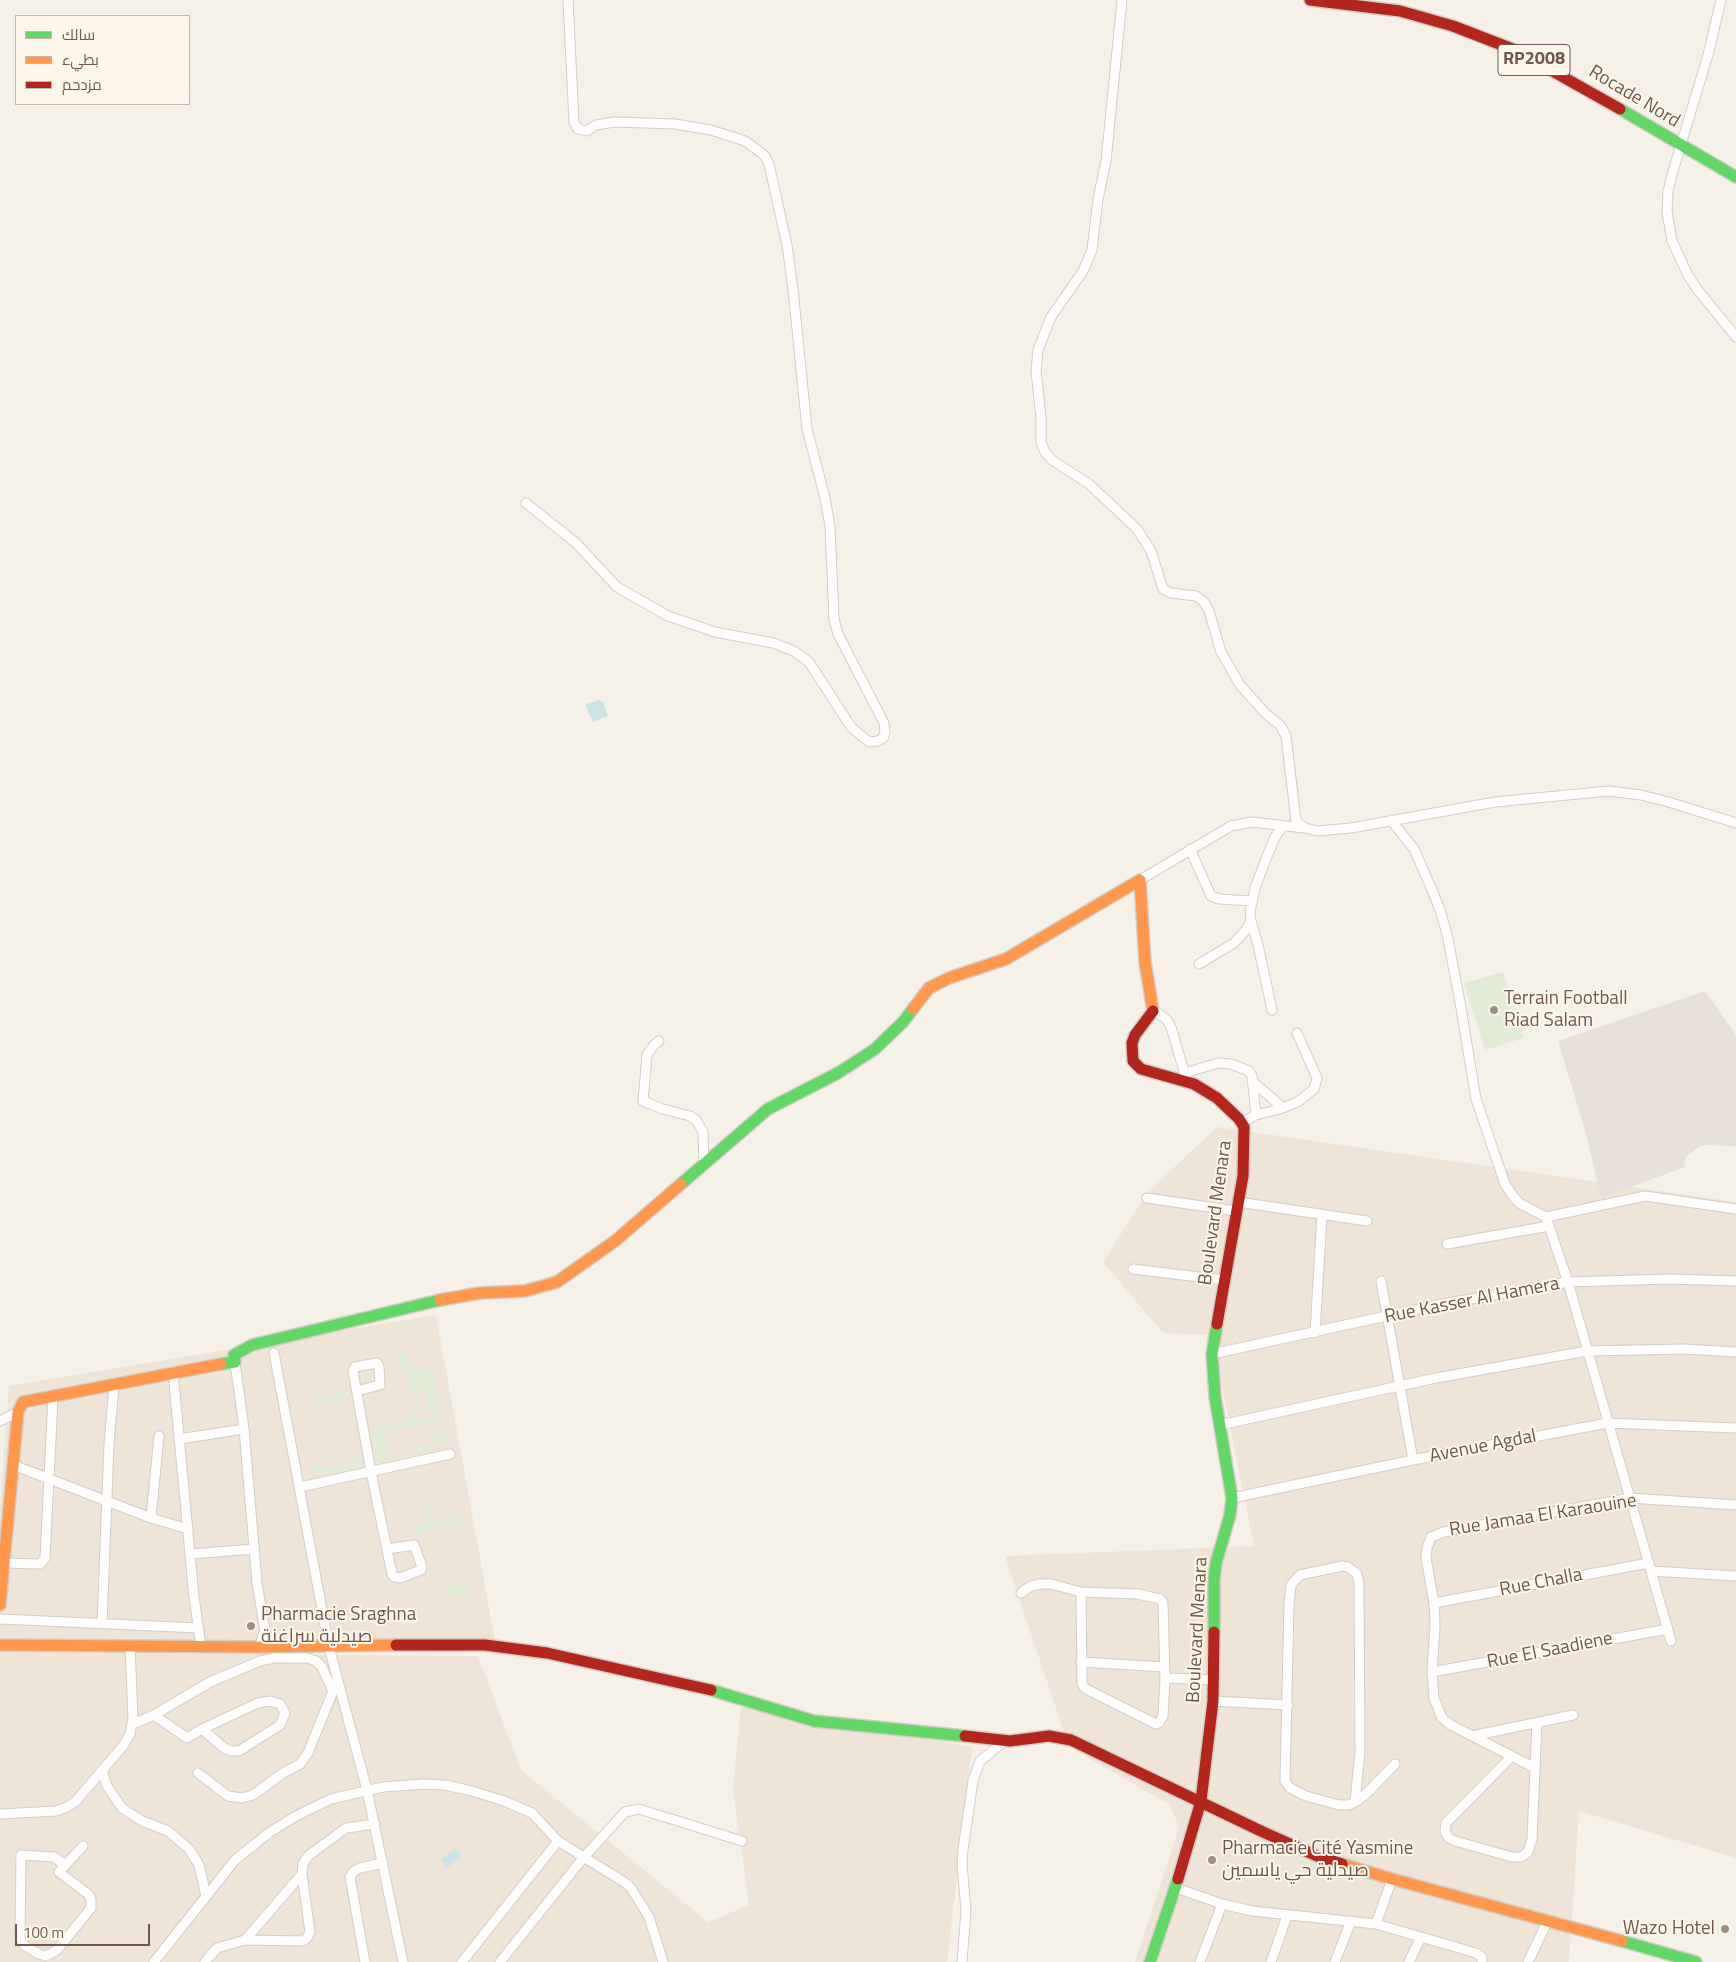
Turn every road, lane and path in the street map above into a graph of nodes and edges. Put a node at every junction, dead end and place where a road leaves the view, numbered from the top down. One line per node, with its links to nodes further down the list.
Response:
1 (568, 0): 9 (street)
2 (1122, 0): 13 (street)
3 (1310, 0): 5 (main road, Rocade Nord / RP2008)
4 (1721, 0): 6 (street)
5 (1400, 6): 6 (main road, Rocade Nord / RP2008)
6 (1681, 146): 7 (main road, Rocade Nord / RP2008); 8 (street)
7 (1736, 177)
8 (1736, 337)
9 (526, 503)
10 (1392, 820): 11 (street); 13 (street); 34 (street)
11 (1736, 823)
12 (1283, 826): 13 (street); 14 (street); 16 (street)
13 (1305, 828)
14 (1190, 849): 15 (street); 16 (street)
15 (1140, 880): 19 (main road); 28 (main road)
16 (1252, 902): 17 (street)
17 (1251, 921): 18 (street); 20 (street)
18 (1199, 964)
19 (1154, 1010): 23 (street); 23 (main road, Boulevard Menara)
20 (1272, 1010)
21 (1297, 1033): 25 (street)
22 (659, 1041): 28 (street)
23 (1186, 1077): 24 (street); 27 (main road, Boulevard Menara)
24 (1252, 1081): 25 (street); 26 (street)
25 (1283, 1108): 26 (street)
26 (1256, 1115): 27 (street)
27 (1241, 1123): 30 (main road, Boulevard Menara)
28 (704, 1163): 47 (main road)
29 (1147, 1198): 30 (street)
30 (1237, 1207): 32 (street); 37 (main road, Boulevard Menara)
31 (1736, 1209): 34 (street)
32 (1322, 1215): 33 (street); 42 (street)
33 (1367, 1221)
34 (1548, 1221): 35 (street); 39 (street)
35 (1447, 1244)
36 (1133, 1269): 37 (street)
37 (1224, 1280): 46 (main road, Boulevard Menara)
38 (1381, 1281): 41 (street)
39 (1568, 1282): 40 (street, Rue Kasser Al Hamera); 41 (street, Rue Kasser Al Hamera); 43 (street)
40 (1736, 1282)
41 (1388, 1316): 42 (street, Rue Kasser Al Hamera); 50 (street)
42 (1315, 1333): 46 (street, Rue Kasser Al Hamera)
43 (1587, 1351): 44 (street); 50 (street); 55 (street)
44 (1736, 1352)
45 (274, 1353): 66 (street)
46 (1212, 1354): 56 (main road, Boulevard Menara)
47 (235, 1362): 48 (main road); 58 (street)
48 (173, 1372): 49 (main road); 60 (street)
49 (114, 1386): 52 (main road); 69 (street)
50 (1400, 1386): 56 (street); 62 (street)
51 (357, 1391): 64 (street)
52 (53, 1398): 53 (main road); 65 (street)
53 (18, 1412): 54 (street); 63 (main road)
54 (0, 1421)
55 (1607, 1423): 57 (street, Avenue Agdal); 62 (street, Avenue Agdal); 68 (street)
56 (1220, 1425): 67 (main road, Boulevard Menara)
57 (1736, 1428)
58 (244, 1429): 60 (street); 73 (street)
59 (159, 1436): 71 (street)
60 (179, 1439): 72 (street)
61 (450, 1454): 64 (street)
62 (1413, 1460): 67 (street, Avenue Agdal)
63 (13, 1465): 65 (street); 76 (main road)
64 (372, 1472): 66 (street); 74 (street)
65 (48, 1478): 69 (street); 76 (street)
66 (300, 1487): 92 (street)
67 (1232, 1498): 97 (main road, Boulevard Menara)
68 (1630, 1498): 70 (street, Rue Jamaa El Karaouine); 77 (street); 81 (street, Rue Jamaa El Karaouine)
69 (108, 1502): 71 (street); 84 (street)
70 (1736, 1505)
71 (151, 1518): 72 (street)
72 (188, 1529): 75 (street)
73 (254, 1549): 75 (street); 91 (street)
74 (388, 1549): 74 (street)
75 (191, 1554): 85 (street)
76 (3, 1563): 82 (main road)
77 (1650, 1567): 78 (street, Rue Challa); 81 (street, Rue Challa); 86 (street)
78 (1736, 1576)
79 (1021, 1592): 80 (street)
80 (1080, 1592): 93 (street); 94 (street)
81 (1434, 1603): 95 (street, Rue Jamaa El Karaouine)
82 (0, 1605)
83 (0, 1619): 84 (street)
84 (102, 1624): 85 (street)
85 (198, 1628): 90 (street)
86 (1668, 1629): 87 (street); 95 (street, Rue El Saadiene)
87 (1671, 1641)
88 (0, 1645): 89 (main road)
89 (130, 1646): 90 (main road); 102 (street)
90 (201, 1646): 91 (main road)
91 (259, 1647): 92 (main road)
92 (329, 1647): 106 (main road); 112 (street)
93 (1081, 1662): 94 (street); 96 (street)
94 (1164, 1667): 96 (street)
95 (1432, 1672): 105 (street, Rue Jamaa El Karaouine)
96 (1165, 1678): 97 (street)
97 (1214, 1680): 98 (main road, Boulevard Menara)
98 (1213, 1701): 99 (street); 113 (main road, Boulevard Menara)
99 (1288, 1705): 114 (street); 114 (street)
100 (154, 1715): 102 (street); 104 (street); 111 (street)
101 (1573, 1715): 103 (street)
102 (133, 1724): 110 (street)
103 (1537, 1724): 105 (street); 109 (street)
104 (202, 1729): 104 (street)
105 (1472, 1736): 107 (street, Rue Jamaa El Karaouine)
106 (1006, 1740): 113 (main road); 143 (street)
107 (1512, 1756): 109 (street, Rue Jamaa El Karaouine); 109 (street)
108 (1395, 1764): 114 (street)
109 (1534, 1768)
110 (102, 1771): 115 (street); 126 (street)
111 (198, 1773)
112 (368, 1790): 116 (street); 117 (street); 126 (street)
113 (1201, 1801): 124 (main road); 125 (main road, Boulevard Menara)
114 (1355, 1802)
115 (0, 1814)
116 (375, 1824): 121 (street); 123 (street)
117 (558, 1841): 120 (street); 140 (street)
118 (742, 1841): 120 (street)
119 (83, 1846): 122 (street)
120 (584, 1857): 141 (street); 142 (street)
121 (383, 1863): 138 (street); 139 (street)
122 (65, 1864): 134 (street); 134 (street)
123 (302, 1874): 133 (street); 133 (street)
124 (1392, 1879): 129 (main road); 131 (street)
125 (1176, 1888): 127 (street); 144 (main road, Boulevard Menara)
126 (206, 1896): 136 (street)
127 (1222, 1904): 128 (street); 145 (street)
128 (1287, 1916): 130 (street); 146 (street)
129 (1548, 1920): 150 (street); 151 (main road)
130 (1351, 1921): 131 (street); 147 (street)
131 (1376, 1924): 132 (street)
132 (1421, 1937): 148 (street); 149 (street)
133 (245, 1940): 137 (street)
134 (46, 1956): 135 (street)
135 (54, 1962)
136 (154, 1962)
137 (205, 1962)
138 (365, 1962)
139 (403, 1962)
140 (462, 1962)
141 (500, 1962)
142 (663, 1962)
143 (962, 1962)
144 (1150, 1962)
145 (1200, 1962)
146 (1271, 1962)
147 (1335, 1962)
148 (1409, 1962)
149 (1482, 1962)
150 (1528, 1962)
151 (1696, 1962)

